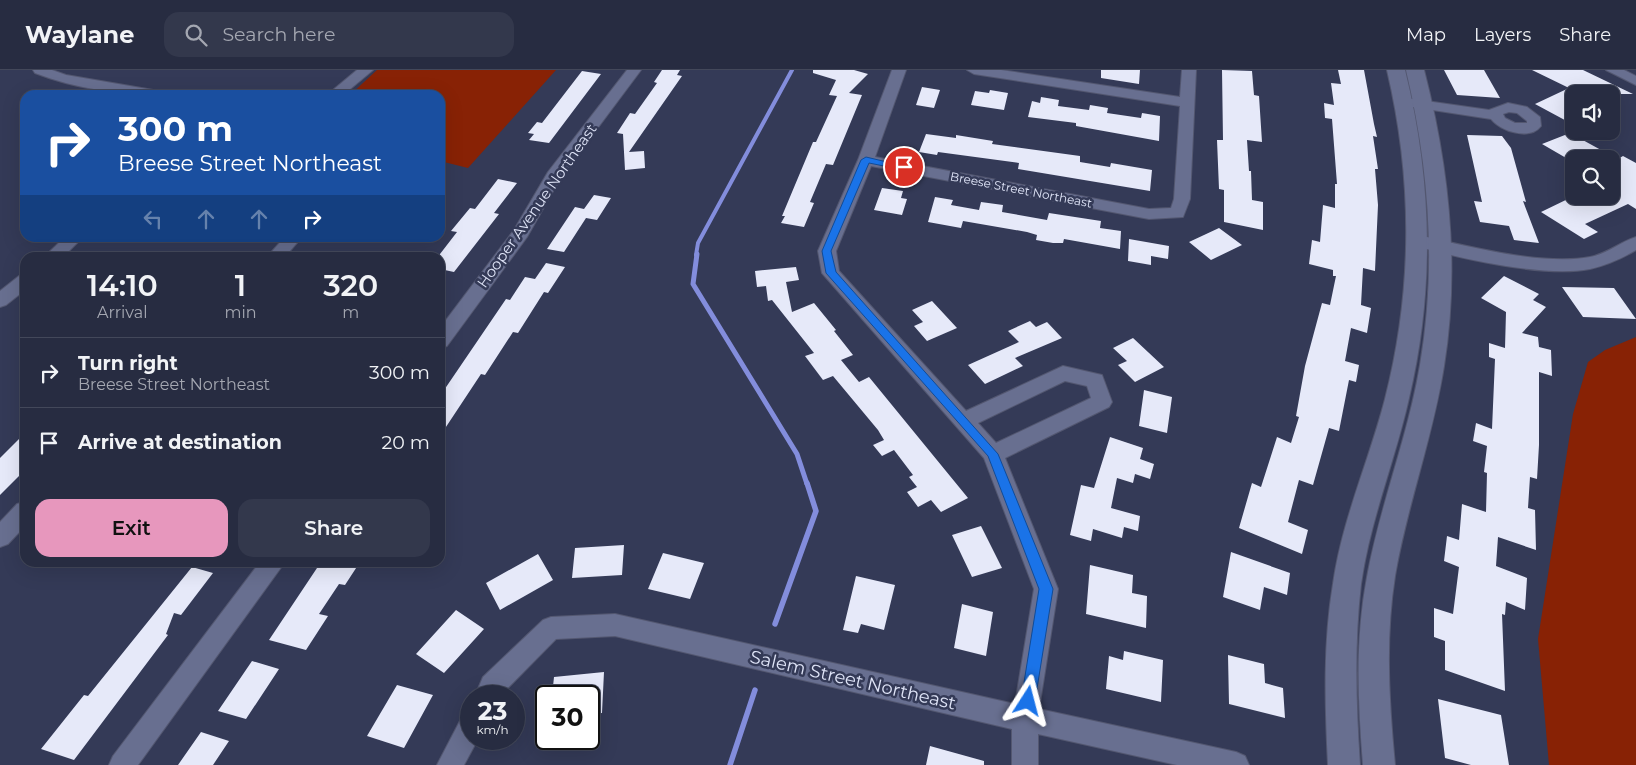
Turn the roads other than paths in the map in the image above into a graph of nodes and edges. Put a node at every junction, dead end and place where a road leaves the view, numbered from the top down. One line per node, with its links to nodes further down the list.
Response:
1 (40, 70): 11 (street)
2 (366, 70): 12 (street)
3 (634, 70): 25 (street, Hooper Avenue Northeast)
4 (899, 70): 16 (street)
5 (974, 70): 13 (street)
6 (1189, 70): 13 (street)
7 (1396, 70): 14 (street)
8 (1415, 70): 14 (street)
9 (1612, 70): 10 (street)
10 (1636, 82)
11 (131, 90)
12 (340, 90)
13 (1188, 103): 16 (street, Breese Street Northeast)
14 (1415, 104): 15 (street); 20 (street)
15 (1495, 115)
16 (866, 160): 28 (street)
17 (69, 242): 21 (street)
18 (289, 242): 22 (street)
19 (1636, 243): 20 (street)
20 (1429, 244): 26 (street); 27 (street)
21 (58, 252)
22 (280, 252)
23 (20, 284): 24 (street)
24 (0, 301)
25 (445, 334)
26 (1401, 375): 27 (street); 32 (street)
27 (1428, 384): 33 (street)
28 (964, 421): 29 (street); 29 (street)
29 (993, 454): 36 (street)
30 (20, 516): 31 (street)
31 (0, 537)
32 (1356, 539): 33 (street); 42 (street)
33 (1386, 552): 43 (street)
34 (270, 567): 38 (street)
35 (495, 685): 36 (street, Salem Street Northeast)
36 (1025, 719): 40 (street); 41 (street, Salem Street Northeast)
37 (460, 746): 39 (street)
38 (122, 765)
39 (450, 765)
40 (1025, 765)
41 (1236, 765)
42 (1344, 765)
43 (1379, 765)

